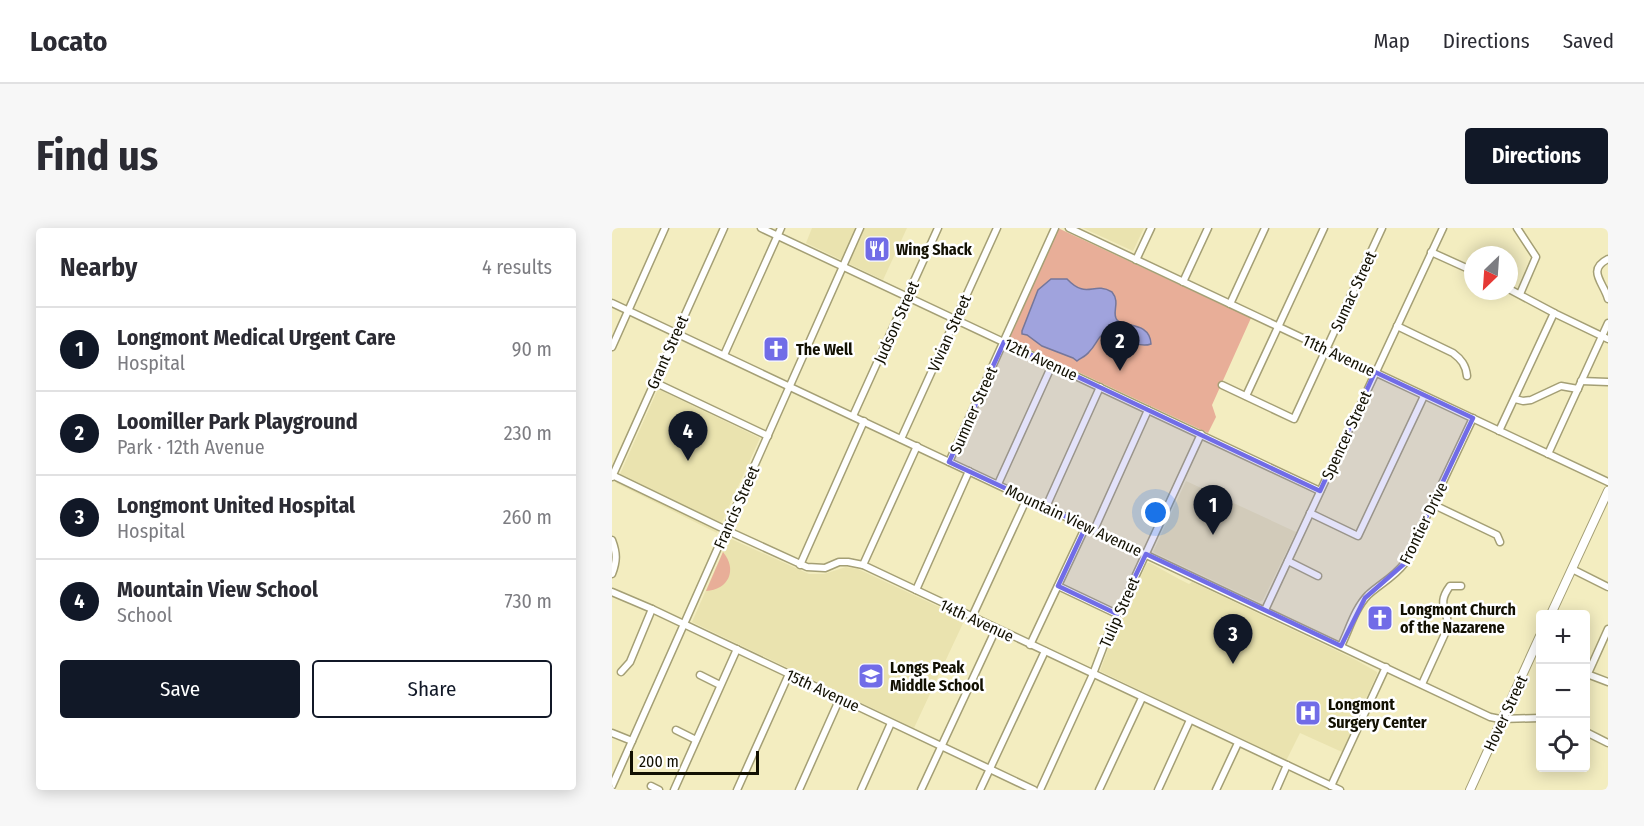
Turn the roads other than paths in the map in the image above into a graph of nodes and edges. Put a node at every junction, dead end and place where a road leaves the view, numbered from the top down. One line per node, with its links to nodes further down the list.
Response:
1 (665, 228): 29 (street)
2 (723, 228): 35 (street, Grant Street)
3 (761, 228): 17 (street, 12th Avenue)
4 (781, 228): 17 (street)
5 (860, 228): 21 (street, Francis Street)
6 (938, 228): 25 (street, Judson Street)
7 (997, 228): 31 (street, Vivian Street)
8 (1055, 228): 37 (street, Sumner Street)
9 (1069, 228): 20 (street, 11th Avenue)
10 (1151, 228): 20 (street)
11 (1208, 228): 23 (street)
12 (1265, 228): 28 (street)
13 (1324, 228): 34 (street)
14 (1382, 228): 39 (street, Sumac Street)
15 (1443, 228): 18 (street, Spencer Street)
16 (1517, 228): 24 (street)
17 (778, 236): 21 (street, 12th Avenue); 40 (street)
18 (1431, 252): 22 (street); 33 (street, Spencer Street)
19 (1608, 258): 26 (street)
20 (1136, 260): 23 (street, 11th Avenue)
21 (843, 266): 25 (street, 12th Avenue); 48 (street, Francis Street)
22 (1464, 267)
23 (1183, 282): 28 (street, 11th Avenue)
24 (1520, 294): 30 (street)
25 (907, 297): 31 (street, 12th Avenue); 55 (street, Judson Street)
26 (1608, 299)
27 (612, 303): 29 (street, Mountain View Avenue)
28 (1230, 304): 34 (street, 11th Avenue)
29 (628, 311): 35 (street, Mountain View Avenue); 38 (street)
30 (1554, 314): 36 (street); 53 (street)
31 (956, 319): 37 (street, 12th Avenue); 61 (street, Vivian Street)
32 (1608, 323): 36 (street)
33 (1397, 326): 42 (street, Spencer Street); 43 (street)
34 (1279, 327): 39 (street, 11th Avenue); 51 (street)
35 (676, 333): 40 (street, Mountain View Avenue); 45 (street, Grant Street)
36 (1605, 338): 44 (street)
37 (1004, 342): 41 (street, 12th Avenue); 64 (street, Sumner Street)
38 (612, 347)
39 (1326, 349): 42 (street, 11th Avenue); 51 (street, Sumac Street)
40 (724, 355): 48 (street, Mountain View Avenue)
41 (1052, 365): 49 (street, 12th Avenue); 68 (street)
42 (1375, 372): 52 (street, 11th Avenue); 69 (street, Spencer Street)
43 (1467, 376)
44 (1581, 381): 46 (street); 50 (street)
45 (654, 382): 60 (street); 66 (street, Grant Street)
46 (1608, 382)
47 (1222, 385): 51 (street)
48 (790, 386): 55 (street, Mountain View Avenue); 60 (street, Francis Street)
49 (1100, 387): 54 (street, 12th Avenue); 73 (street)
50 (1578, 389): 53 (street); 63 (street)
51 (1246, 396)
52 (1424, 396): 56 (street, 11th Avenue); 74 (street)
53 (1515, 399): 58 (street)
54 (1148, 410): 59 (street, 12th Avenue); 77 (street)
55 (853, 416): 57 (street, Mountain View Avenue)
56 (1473, 418): 58 (street, 11th Avenue); 72 (street, Frontier Drive)
57 (864, 422): 61 (street, Mountain View Avenue); 82 (street)
58 (1499, 431): 63 (street, 11th Avenue)
59 (1201, 434): 69 (street, 12th Avenue); 80 (street, Tulip Street)
60 (768, 436): 76 (street, Francis Street)
61 (901, 439): 62 (street, Mountain View Avenue)
62 (917, 446): 64 (street, Mountain View Avenue); 83 (street)
63 (1548, 454): 67 (street, 11th Avenue)
64 (950, 462): 65 (street, Mountain View Avenue)
65 (969, 471): 68 (street, Mountain View Avenue); 90 (street, Sumner Street)
66 (612, 476): 76 (street, 14th Avenue)
67 (1608, 482)
68 (998, 484): 71 (street, Mountain View Avenue)
69 (1320, 491): 74 (street, Spencer Street)
70 (1608, 491): 84 (main road)
71 (1028, 498): 73 (street, Mountain View Avenue); 96 (street)
72 (1432, 504): 79 (street); 102 (street, Frontier Drive)
73 (1046, 507): 75 (street, Mountain View Avenue)
74 (1310, 513): 81 (street, Spencer Street)
75 (1086, 526): 77 (street, Mountain View Avenue); 87 (street)
76 (726, 530): 82 (street, 14th Avenue); 97 (street, Francis Street)
77 (1094, 530): 80 (street, Mountain View Avenue)
78 (612, 540): 85 (street)
79 (1500, 542)
80 (1146, 554): 93 (street, Mountain View Avenue); 95 (street, Tulip Street)
81 (1288, 561): 86 (street); 93 (street, Spencer Street)
82 (800, 565): 83 (street, 14th Avenue)
83 (863, 565): 90 (street, 14th Avenue)
84 (1572, 569): 89 (street); 94 (main road)
85 (612, 574)
86 (1318, 576)
87 (1058, 586): 95 (street); 100 (street)
88 (1461, 586): 113 (street)
89 (1608, 587)
90 (916, 590): 96 (street, 14th Avenue)
91 (612, 592): 92 (street, 15th Avenue)
92 (652, 609): 97 (street, 15th Avenue); 107 (street)
93 (1265, 610): 102 (street, Mountain View Avenue)
94 (1553, 610)
95 (1117, 614): 109 (street, Tulip Street)
96 (972, 617): 98 (street, 14th Avenue)
97 (684, 624): 103 (street, 15th Avenue); 125 (street, Francis Street)
98 (996, 629): 100 (street, 14th Avenue); 128 (street)
99 (1608, 629): 105 (street)
100 (1030, 645): 104 (street, 14th Avenue)
101 (1536, 645): 118 (main road, Hover Street)
102 (1341, 646): 106 (street, Mountain View Avenue)
103 (737, 649): 108 (street, 15th Avenue); 114 (street)
104 (1045, 651): 109 (street, 14th Avenue); 130 (street)
105 (1590, 667)
106 (1386, 668): 113 (street, Mountain View Avenue); 133 (street)
107 (621, 672)
108 (789, 674): 115 (street, 15th Avenue); 136 (street)
109 (1093, 674): 116 (street, 14th Avenue); 142 (street, Tulip Street)
110 (700, 675): 114 (street)
111 (1590, 677): 112 (street)
112 (1608, 682)
113 (1422, 684): 118 (street, Mountain View Avenue)
114 (720, 685): 124 (street)
115 (840, 698): 120 (street, 15th Avenue); 137 (street)
116 (1142, 698): 119 (street, 14th Avenue); 143 (street)
117 (1536, 718): 118 (street, Mountain View Avenue)
118 (1502, 719): 148 (main road, Hover Street)
119 (1190, 720): 127 (street, 14th Avenue); 144 (street)
120 (891, 723): 128 (street, 15th Avenue); 138 (street)
121 (676, 730): 124 (street)
122 (612, 733): 125 (street)
123 (1590, 734): 126 (street)
124 (696, 740): 135 (street)
125 (632, 741): 131 (street, Francis Street)
126 (1608, 742)
127 (1238, 743): 129 (street, 14th Avenue); 145 (street)
128 (941, 747): 130 (street, 15th Avenue); 139 (street)
129 (1287, 765): 133 (street, 14th Avenue); 146 (street)
130 (990, 769): 140 (street); 141 (street, 15th Avenue)
131 (612, 786)
132 (651, 786): 134 (street)
133 (1331, 786): 147 (street, 14th Avenue)
134 (659, 790)
135 (674, 790)
136 (737, 790)
137 (799, 790)
138 (861, 790)
139 (921, 790)
140 (980, 790)
141 (1034, 790)
142 (1040, 790)
143 (1099, 790)
144 (1158, 790)
145 (1216, 790)
146 (1276, 790)
147 (1339, 790)
148 (1470, 790)

